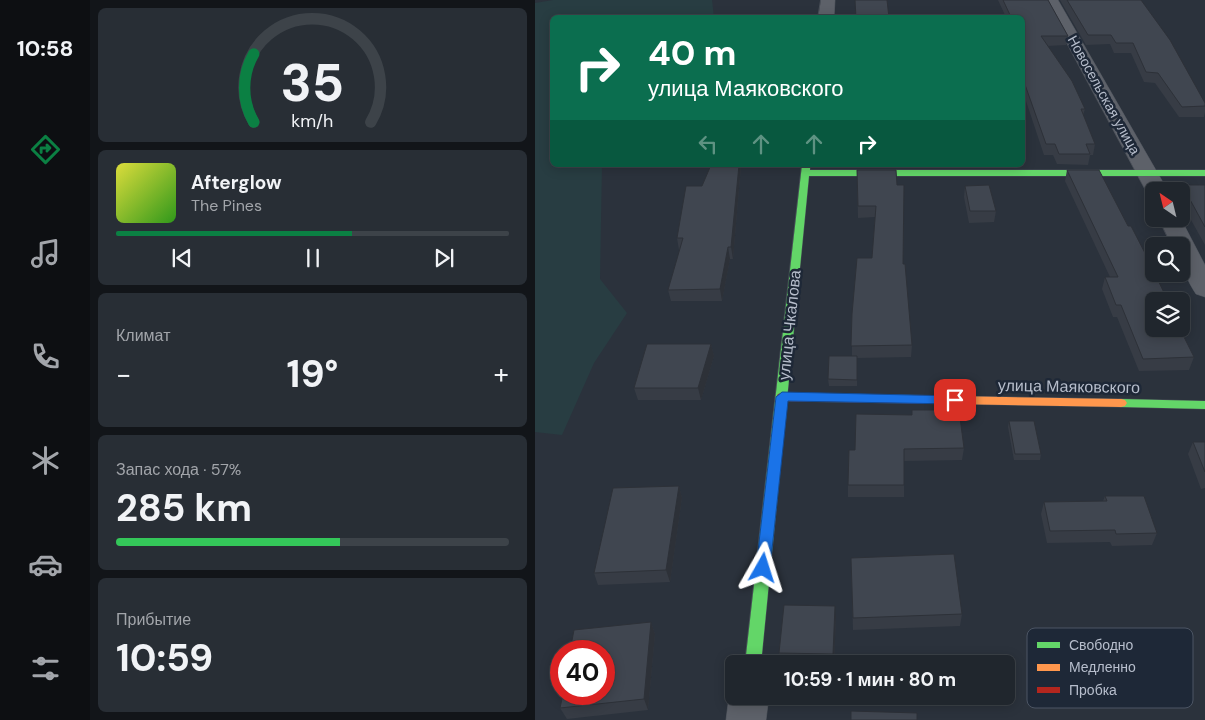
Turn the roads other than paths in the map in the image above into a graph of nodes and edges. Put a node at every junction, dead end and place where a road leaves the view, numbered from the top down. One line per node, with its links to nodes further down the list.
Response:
1 (829, 0): 3 (street)
2 (1051, 0): 6 (street, Новосельская улица)
3 (826, 15)
4 (805, 169): 6 (street); 10 (street, улица Чкалова)
5 (1205, 173): 6 (street)
6 (1148, 174): 7 (street, Новосельская улица)
7 (1152, 182)
8 (1174, 228): 9 (street)
9 (1205, 289)
10 (782, 397): 11 (street, улица Маяковского); 12 (street, улица Чкалова)
11 (1205, 405)
12 (754, 655)
13 (748, 705): 14 (street)
14 (746, 720)

